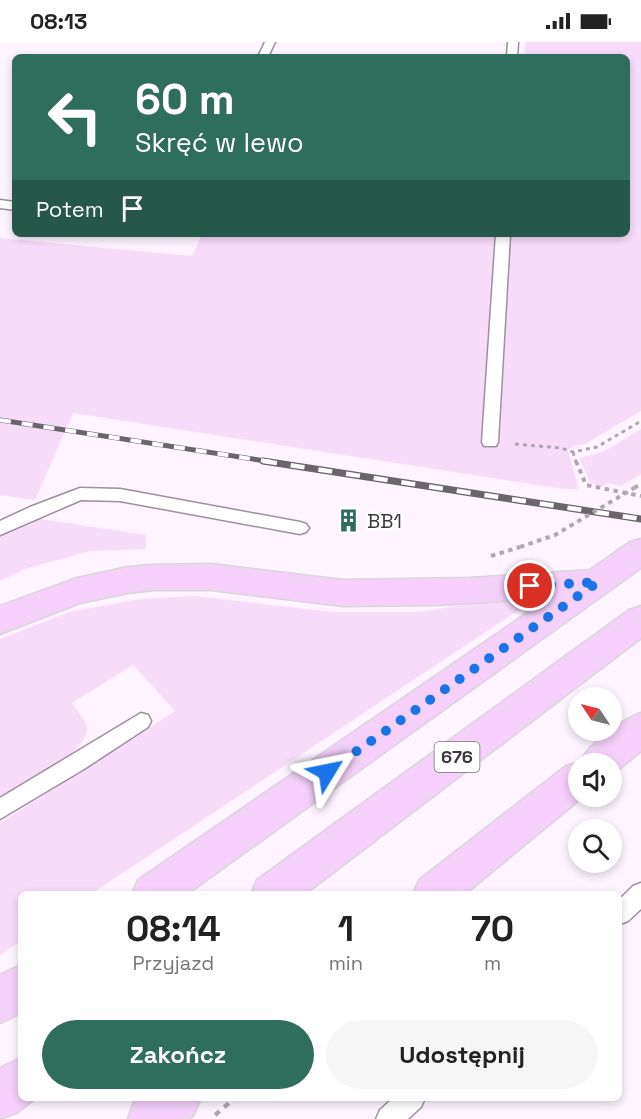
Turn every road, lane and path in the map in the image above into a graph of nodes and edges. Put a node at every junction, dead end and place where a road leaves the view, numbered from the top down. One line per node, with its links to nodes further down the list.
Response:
1 (503, 237): 3 (lane)
2 (641, 421): 4 (path)
3 (490, 441): 4 (path)
4 (573, 452): 6 (path)
5 (641, 484): 9 (path, bridge)
6 (641, 496)
7 (300, 528): 8 (lane)
8 (0, 529)
9 (520, 547)
10 (620, 566): 12 (main road); 18 (main road)
11 (641, 619): 19 (main road, 676)
12 (0, 621)
13 (141, 721): 17 (lane)
14 (641, 729): 15 (main road)
15 (612, 753)
16 (568, 787): 20 (main road)
17 (0, 809)
18 (157, 891)
19 (276, 891)
20 (438, 891)
21 (641, 894): 22 (lane)
22 (622, 911)
23 (18, 989): 24 (main road)
24 (0, 1001)
25 (18, 1083): 26 (main road)
26 (0, 1097)
27 (174, 1101): 30 (main road)
28 (231, 1101): 31 (path)
29 (409, 1101): 32 (lane)
30 (151, 1119)
31 (210, 1119)
32 (389, 1119)

